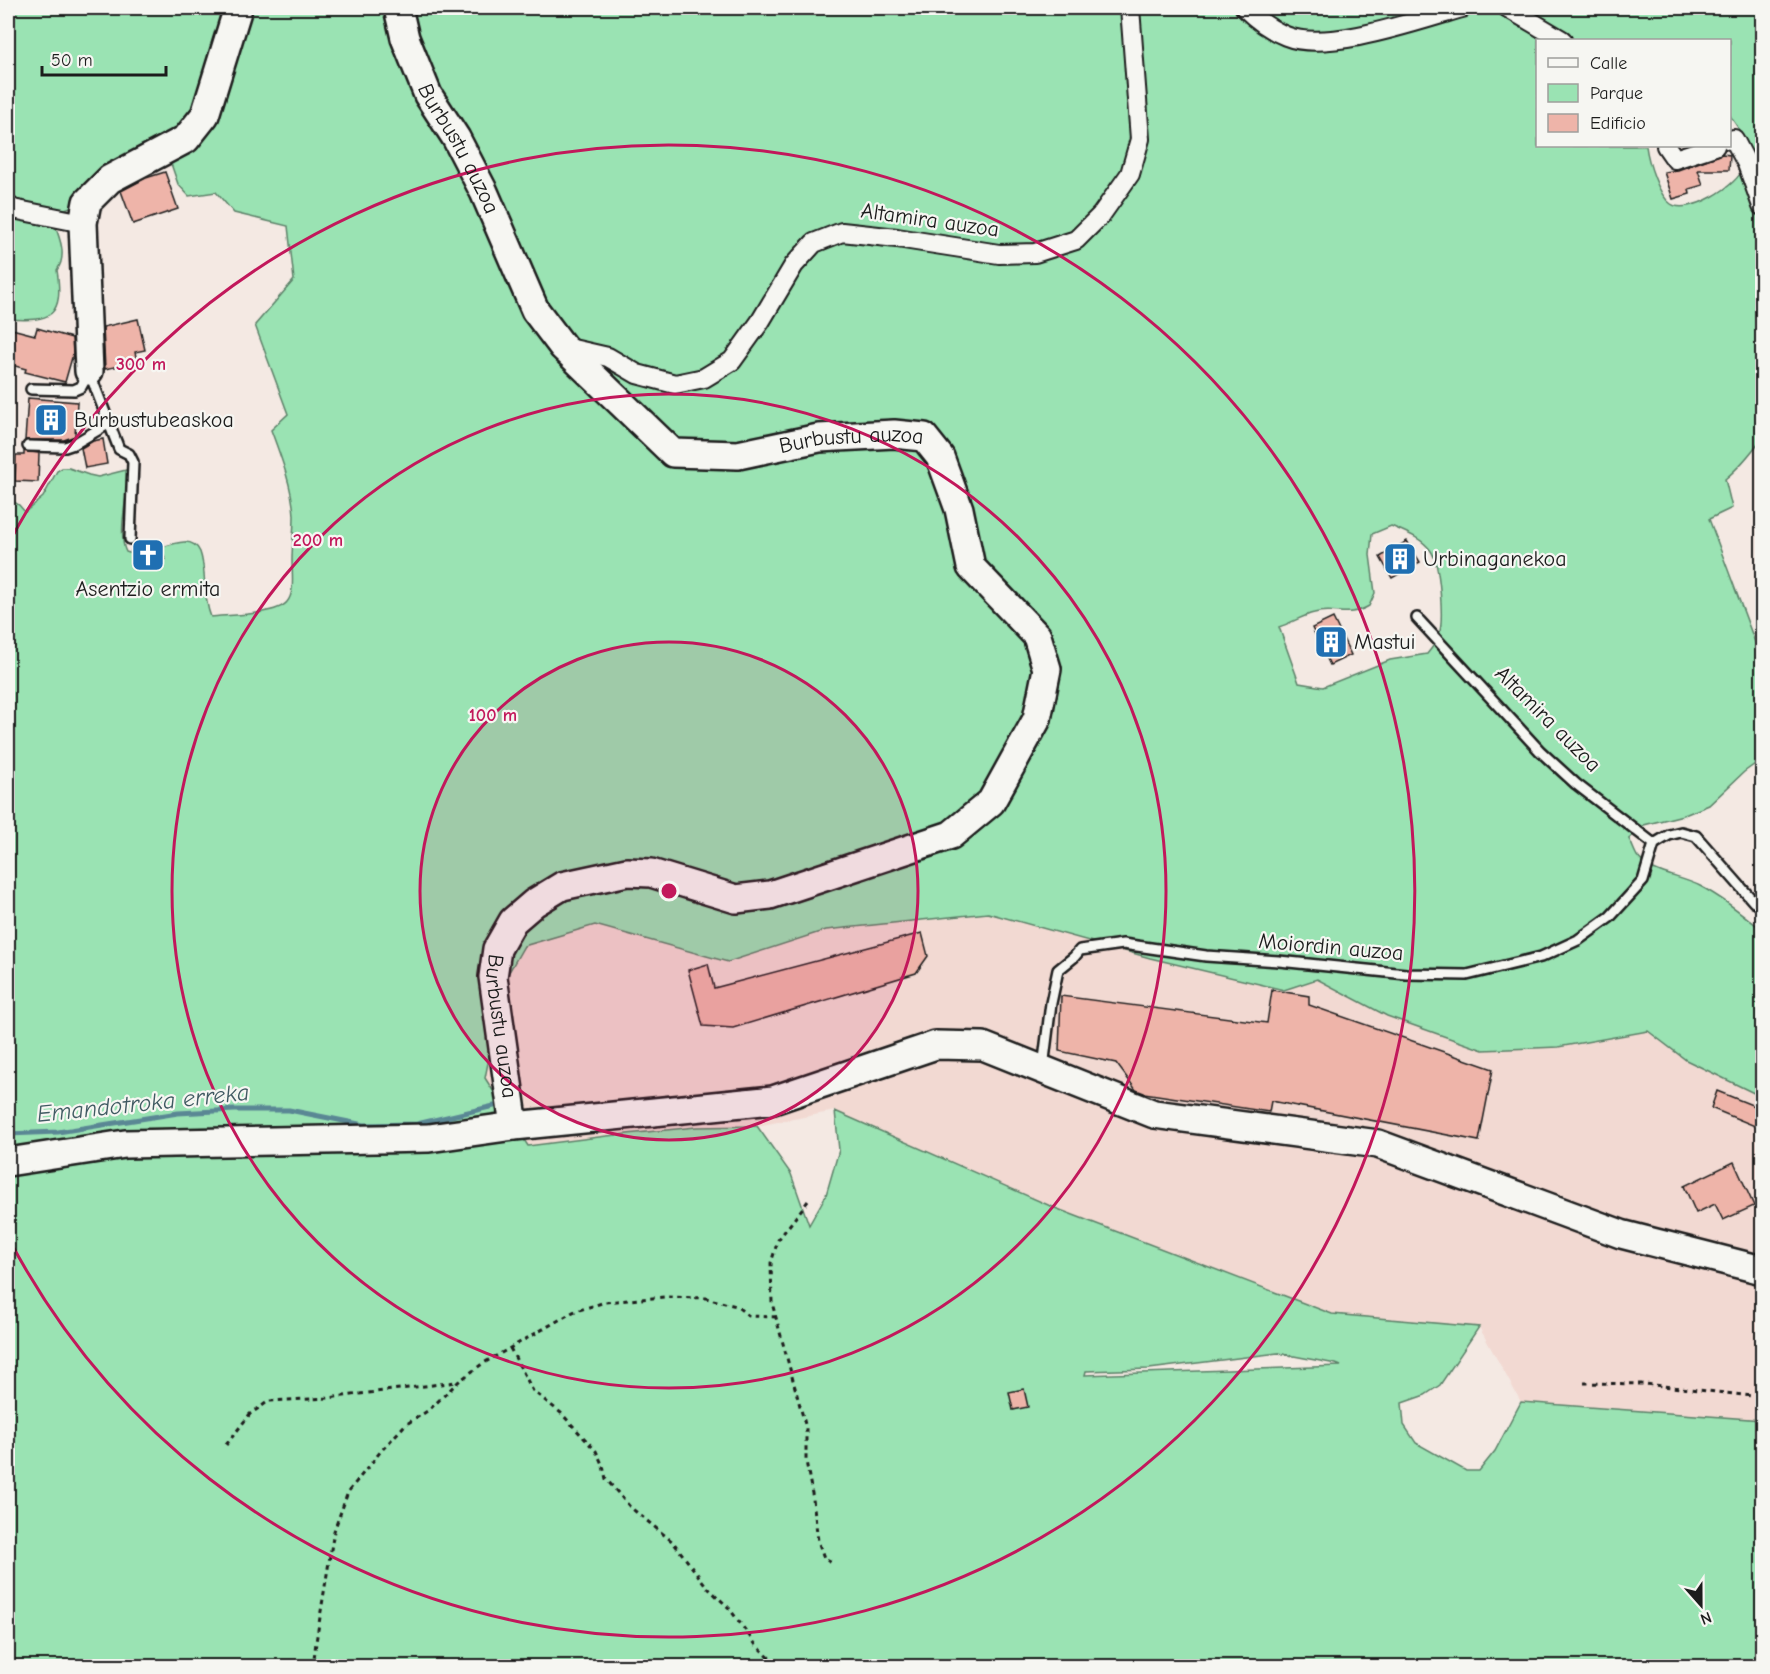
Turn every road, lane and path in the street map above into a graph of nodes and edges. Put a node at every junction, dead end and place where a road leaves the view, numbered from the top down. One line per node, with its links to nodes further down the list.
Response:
1 (238, 8): 13 (street)
2 (398, 8): 14 (street, Burbustu auzoa)
3 (1130, 8): 14 (street, Altamira auzoa)
4 (1245, 8): 5 (street)
5 (1462, 8)
6 (1508, 8): 7 (street)
7 (1560, 39)
8 (1731, 140): 12 (street)
9 (1667, 147): 10 (street)
10 (1712, 147)
11 (8, 205): 13 (street)
12 (1762, 207)
13 (83, 224): 15 (street)
14 (562, 347): 24 (street, Burbustu auzoa)
15 (90, 371): 16 (lane); 17 (lane)
16 (31, 389)
17 (108, 424): 18 (lane); 19 (lane)
18 (28, 446)
19 (130, 539)
20 (1417, 618): 21 (lane, Altamira auzoa)
21 (1654, 844): 22 (lane); 23 (lane, Moiordin auzoa)
22 (1762, 906)
23 (1043, 1071): 24 (street); 27 (street)
24 (514, 1126): 25 (street)
25 (8, 1162)
26 (808, 1201): 28 (path)
27 (1762, 1270)
28 (777, 1317): 29 (path); 34 (path)
29 (510, 1348): 30 (path); 36 (path)
30 (458, 1382): 33 (path); 35 (path)
31 (1584, 1383): 32 (path)
32 (1762, 1397)
33 (226, 1445)
34 (834, 1563)
35 (317, 1666)
36 (778, 1666)

